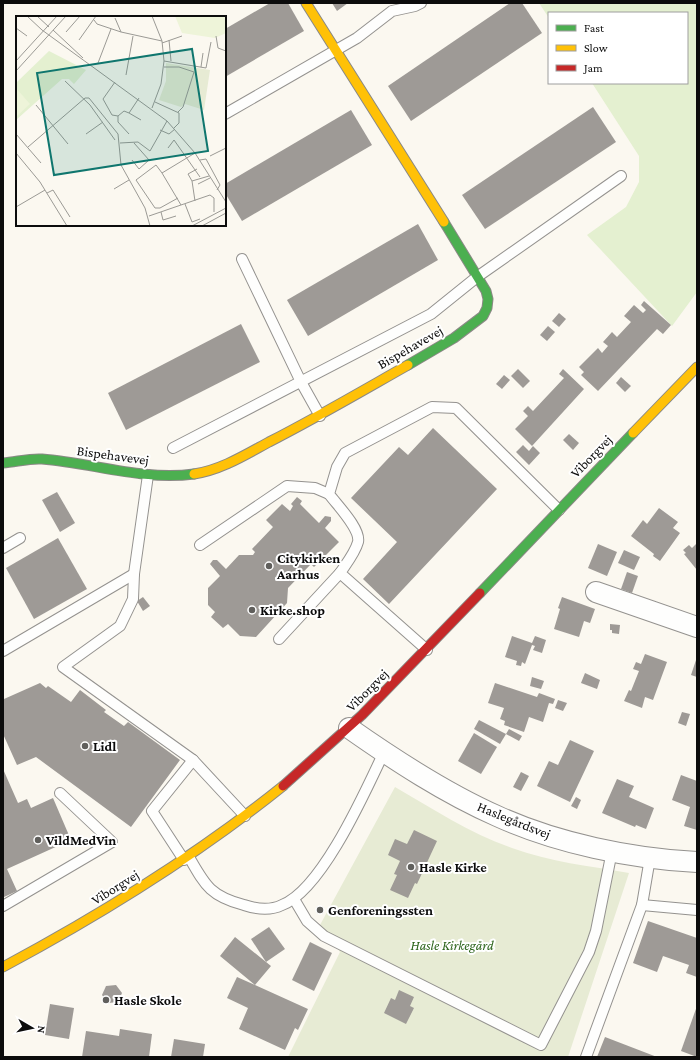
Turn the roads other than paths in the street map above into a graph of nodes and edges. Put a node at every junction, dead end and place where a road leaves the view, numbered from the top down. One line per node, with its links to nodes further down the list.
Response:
1 (306, 3): 3 (street, Bispehavevej)
2 (421, 3): 3 (lane)
3 (335, 50): 4 (lane); 7 (street, Bispehavevej)
4 (226, 113)
5 (621, 176): 7 (lane)
6 (242, 260): 9 (lane)
7 (477, 277): 9 (lane); 10 (street, Bispehavevej)
8 (697, 367): 15 (street, Viborgvej)
9 (301, 382): 10 (lane); 11 (lane)
10 (320, 416): 13 (street, Bispehavevej)
11 (173, 448)
12 (3, 463): 13 (street, Bispehavevej)
13 (148, 475): 20 (lane)
14 (329, 494): 15 (lane); 17 (lane); 19 (lane)
15 (559, 510): 24 (street, Viborgvej)
16 (20, 538): 18 (lane)
17 (200, 545)
18 (3, 548)
19 (340, 573): 23 (lane); 24 (lane)
20 (134, 574): 25 (lane); 28 (lane)
21 (596, 592): 22 (street)
22 (697, 627)
23 (279, 640)
24 (427, 650): 26 (street, Viborgvej)
25 (3, 651)
26 (349, 728): 27 (street, Haslegårdsvej); 30 (street, Viborgvej)
27 (384, 752): 31 (street, Haslegårdsvej); 35 (lane)
28 (193, 760): 30 (lane); 32 (lane)
29 (60, 793): 37 (lane)
30 (245, 816): 32 (street, Viborgvej)
31 (612, 851): 33 (street, Haslegårdsvej); 35 (lane)
32 (187, 858): 35 (lane); 39 (street, Viborgvej)
33 (650, 858): 34 (street, Haslegårdsvej); 36 (lane)
34 (697, 862)
35 (294, 899)
36 (642, 905): 38 (lane); 40 (lane)
37 (3, 906)
38 (697, 910)
39 (3, 967)
40 (586, 1057)

